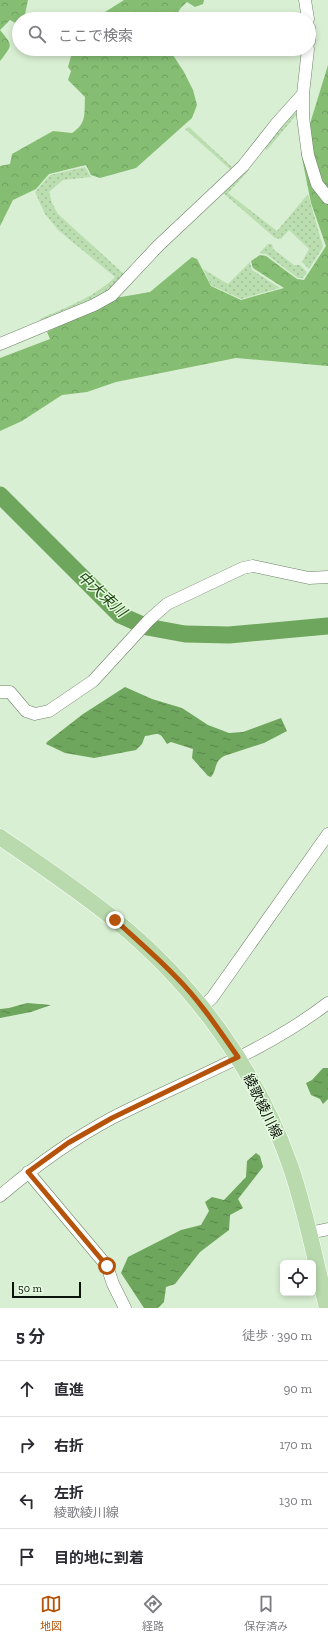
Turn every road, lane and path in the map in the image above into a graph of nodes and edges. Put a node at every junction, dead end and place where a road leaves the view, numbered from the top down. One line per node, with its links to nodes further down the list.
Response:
1 (305, 0): 2 (street)
2 (307, 12)
3 (307, 56): 4 (street)
4 (303, 94): 5 (street); 6 (street)
5 (328, 198)
6 (0, 344)
7 (328, 577): 8 (street)
8 (0, 692)
9 (328, 834): 12 (street)
10 (0, 837): 12 (main road, 綾歌綾川線)
11 (328, 1003): 13 (street)
12 (202, 1007): 13 (main road, 綾歌綾川線)
13 (238, 1057): 14 (street); 17 (main road, 綾歌綾川線)
14 (28, 1172): 15 (street); 18 (street)
15 (0, 1195)
16 (328, 1228): 17 (street)
17 (309, 1233): 19 (main road, 綾歌綾川線)
18 (125, 1308)
19 (328, 1308)

